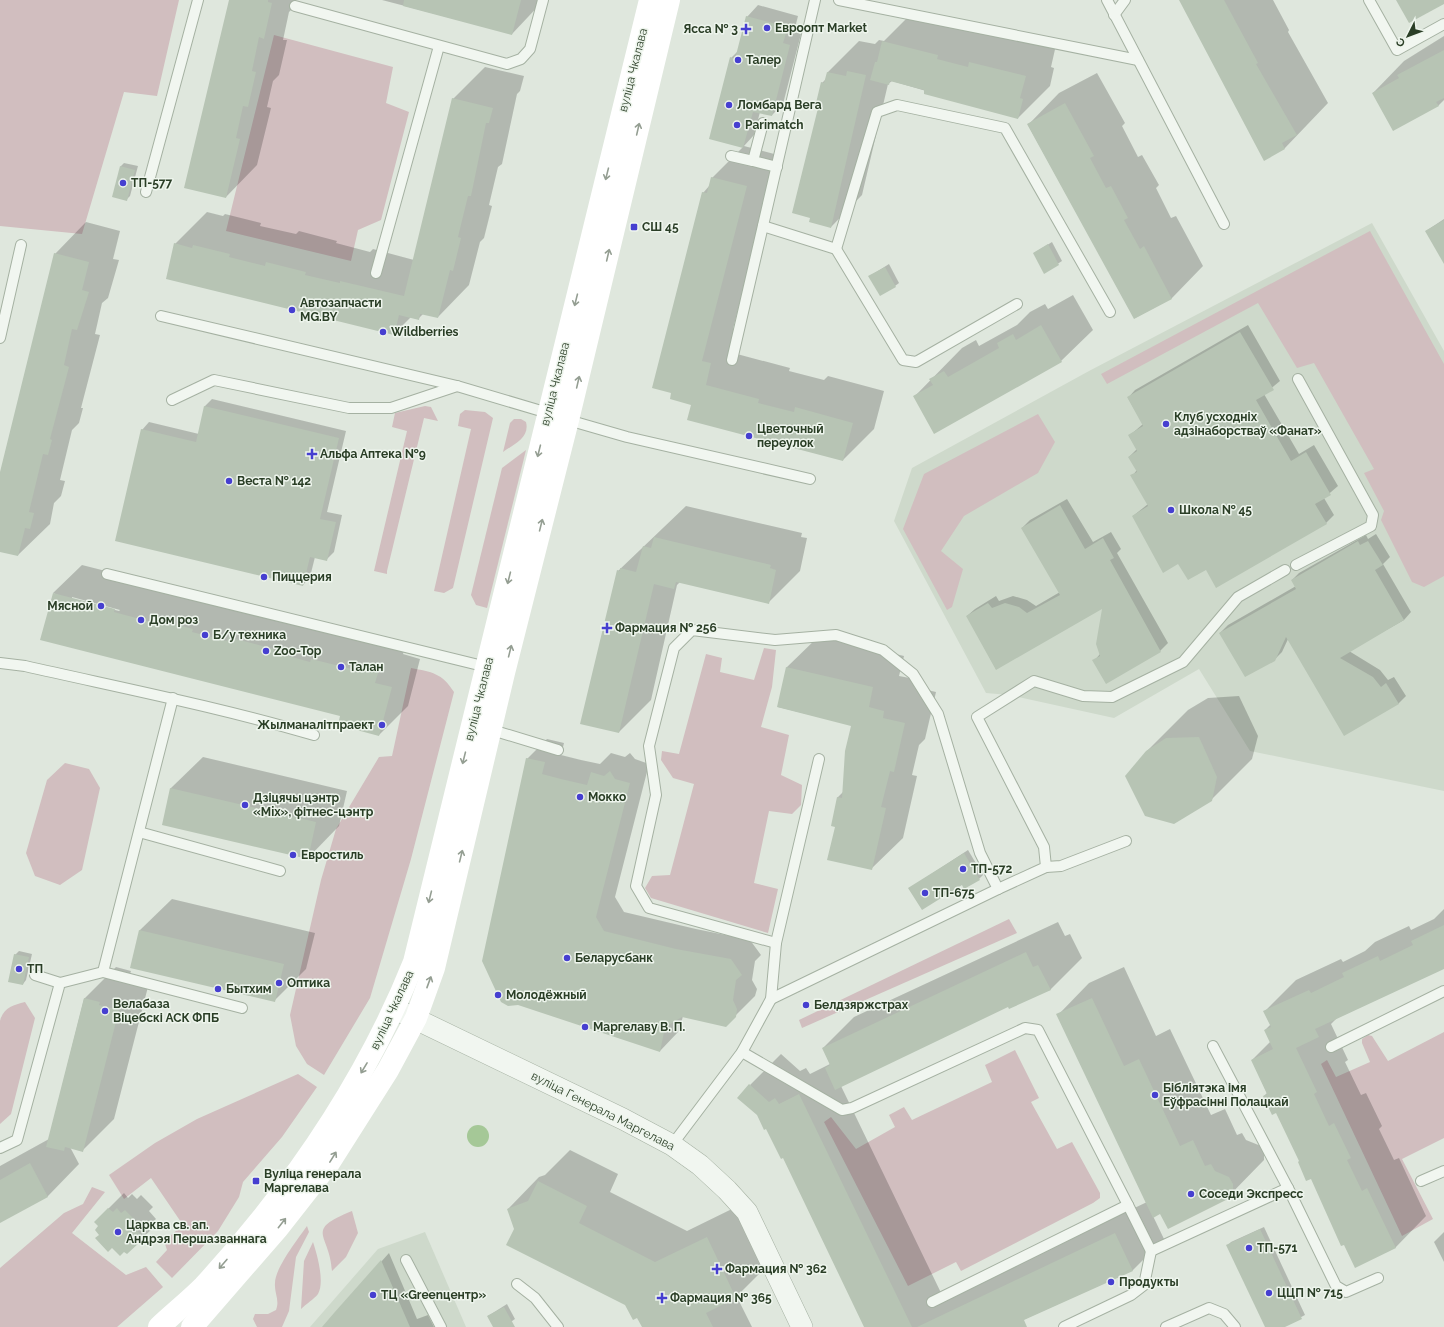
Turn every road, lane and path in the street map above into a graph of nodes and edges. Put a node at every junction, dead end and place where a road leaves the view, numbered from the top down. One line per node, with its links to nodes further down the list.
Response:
1 (198, 0): 19 (lane)
2 (543, 0): 13 (lane)
3 (650, 0): 33 (main road, вуліца Чкалава, one-way to 33)
4 (669, 0): 34 (main road, вуліца Чкалава, one-way to 4)
5 (815, 0): 18 (lane)
6 (839, 0): 14 (lane)
7 (1107, 0): 11 (lane)
8 (1125, 0): 11 (lane)
9 (1369, 0): 12 (lane)
10 (295, 6): 13 (lane)
11 (1114, 15): 14 (lane)
12 (1444, 24)
13 (438, 46): 24 (lane)
14 (1138, 60): 20 (lane)
15 (763, 123): 17 (lane)
16 (731, 156): 17 (lane)
17 (753, 161): 18 (lane)
18 (777, 167): 21 (lane)
19 (146, 192)
20 (1224, 224)
21 (763, 226): 23 (lane); 29 (lane)
22 (21, 245): 28 (lane)
23 (836, 249): 25 (lane); 26 (lane)
24 (376, 273)
25 (1017, 304)
26 (1110, 312)
27 (161, 316): 31 (lane)
28 (0, 338)
29 (732, 360)
30 (1298, 379): 36 (lane)
31 (457, 386): 32 (lane); 33 (lane)
32 (172, 400)
33 (548, 413): 34 (street); 40 (main road, вуліца Чкалава, one-way to 40)
34 (568, 420): 35 (lane); 40 (main road, вуліца Чкалава, one-way to 34)
35 (810, 479)
36 (1296, 565)
37 (1285, 570): 48 (lane)
38 (107, 574): 40 (lane)
39 (0, 663): 41 (lane)
40 (496, 670): 42 (main road, вуліца Чкалава)
41 (173, 698): 43 (lane); 46 (lane)
42 (482, 727): 44 (lane); 58 (main road, вуліца Чкалава, one-way to 58); 59 (main road, вуліца Чкалава, one-way to 42)
43 (314, 735)
44 (558, 750)
45 (819, 759): 51 (lane)
46 (139, 832): 49 (lane); 52 (lane)
47 (1126, 842): 48 (lane)
48 (1046, 867): 50 (lane)
49 (280, 871)
50 (998, 889): 51 (lane); 56 (lane)
51 (776, 943): 56 (lane)
52 (103, 972): 54 (lane); 57 (lane)
53 (35, 975): 54 (lane)
54 (60, 983): 64 (lane)
55 (1444, 992): 61 (lane)
56 (771, 999): 62 (lane)
57 (242, 1008)
58 (395, 1008): 59 (street, вуліца Генерала Маргелава); 74 (main road, вуліца Чкалава, one-way to 74)
59 (416, 1018): 63 (street, вуліца Генерала Маргелава); 75 (main road, вуліца Чкалава, one-way to 59)
60 (1213, 1046): 67 (lane)
61 (1331, 1047)
62 (742, 1052): 63 (lane); 68 (lane)
63 (672, 1145): 78 (street, вуліца Генерала Маргелава)
64 (0, 1148)
65 (1444, 1171): 66 (lane)
66 (1421, 1181)
67 (1288, 1188): 69 (lane); 71 (lane)
68 (1128, 1205): 69 (lane); 73 (lane)
69 (1151, 1251): 79 (lane)
70 (406, 1260): 76 (lane)
71 (1378, 1278)
72 (517, 1284): 77 (lane)
73 (932, 1302)
74 (159, 1327)
75 (192, 1327)
76 (441, 1327)
77 (558, 1327)
78 (802, 1327)
79 (1064, 1327)
80 (1166, 1327): 81 (lane)
81 (1235, 1327)

